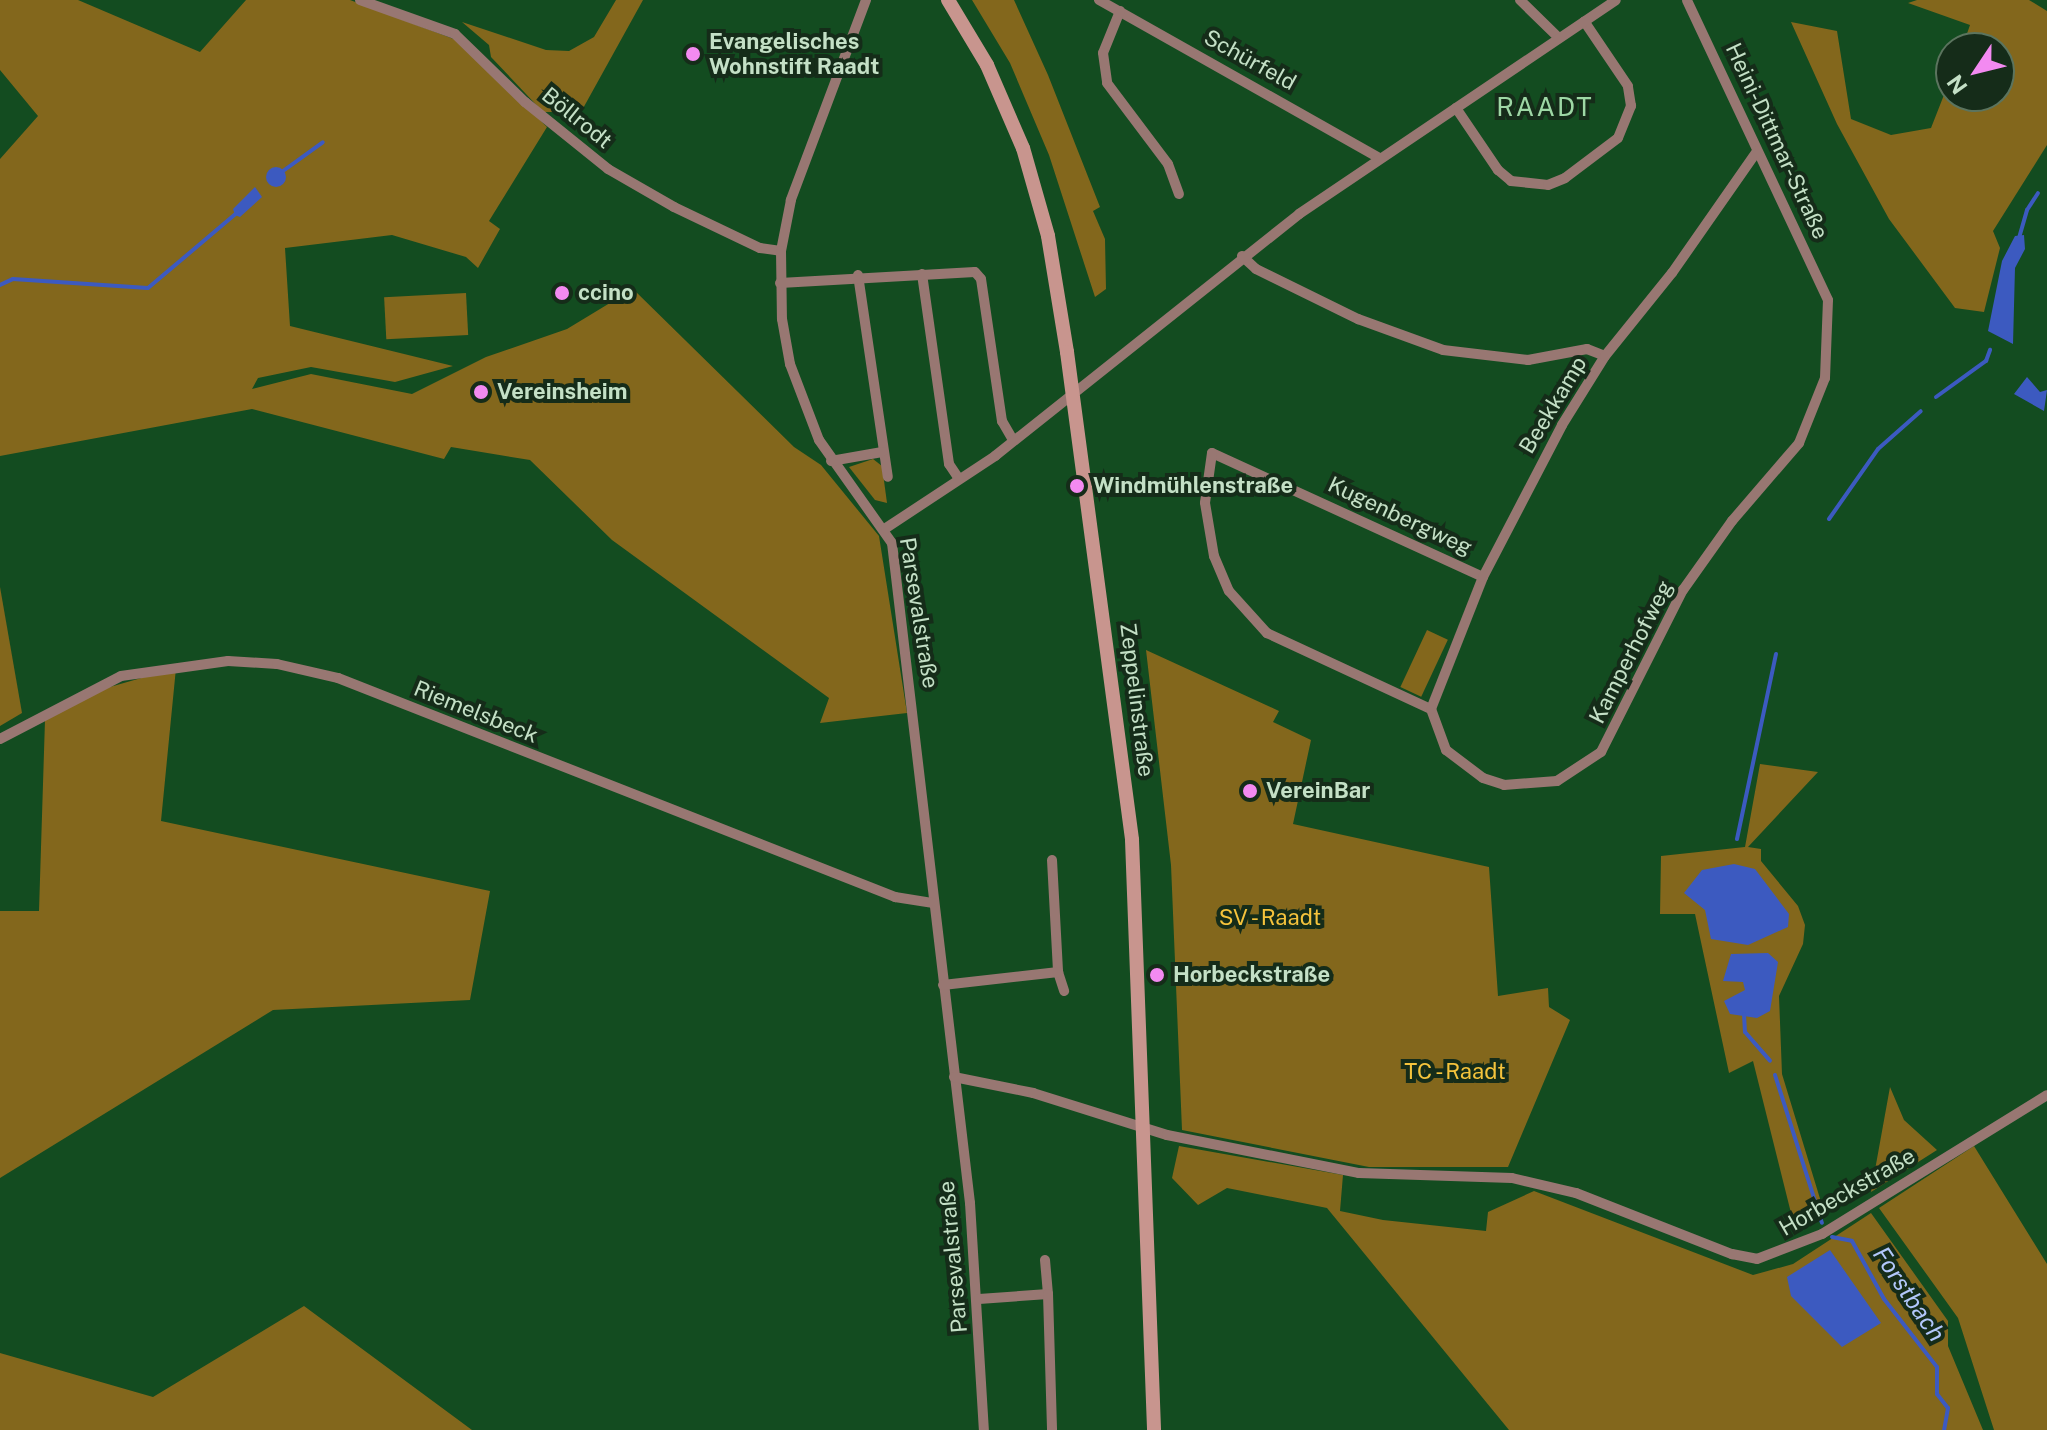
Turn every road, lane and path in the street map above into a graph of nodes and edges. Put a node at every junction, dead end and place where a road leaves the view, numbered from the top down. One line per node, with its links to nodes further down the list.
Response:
1 (360, 0): 15 (street, Böllrodt)
2 (866, 0): 15 (street, Parsevalstraße)
3 (948, 0): 22 (main road, Zeppelinstraße)
4 (1099, 0): 8 (street, Schürfeld)
5 (1520, 0): 10 (street)
6 (1616, 0): 9 (street)
7 (1687, 0): 12 (street, Heini-Dittmar-Straße)
8 (1120, 11): 13 (street, Schürfeld); 14 (street)
9 (1584, 21): 10 (street); 11 (street)
10 (1559, 38): 11 (street)
11 (1456, 108): 13 (street)
12 (1757, 151): 20 (street, Heini-Dittmar-Straße); 21 (street, Beekkamp)
13 (1379, 158): 16 (street)
14 (1179, 194)
15 (781, 251): 19 (street, Parsevalstraße)
16 (1242, 256): 21 (street); 22 (street)
17 (922, 274): 18 (street); 23 (street); 27 (street)
18 (858, 275): 19 (street); 24 (street)
19 (780, 283): 25 (street, Parsevalstraße)
20 (1828, 300): 30 (street, Kamperhofweg)
21 (1605, 356): 29 (street, Beekkamp)
22 (1073, 395): 23 (street); 39 (main road, Zeppelinstraße)
23 (1013, 440): 27 (street)
24 (882, 452): 25 (street); 26 (street)
25 (831, 461): 28 (street, Parsevalstraße)
26 (888, 477)
27 (959, 479): 28 (street)
28 (886, 528): 33 (street, Parsevalstraße)
29 (1483, 577): 30 (street, Beekkamp); 30 (street, Kugenbergweg)
30 (1431, 709)
31 (0, 739): 33 (street, Riemelsbeck)
32 (1052, 860): 34 (street)
33 (934, 903): 35 (street, Parsevalstraße)
34 (1058, 972): 35 (street); 36 (street)
35 (943, 985): 37 (street, Parsevalstraße)
36 (1064, 991)
37 (954, 1077): 39 (street, Horbeckstraße); 42 (street, Parsevalstraße)
38 (2047, 1095): 39 (street, Horbeckstraße)
39 (1146, 1130): 45 (main road, Zeppelinstraße)
40 (1045, 1260): 41 (street)
41 (1048, 1294): 42 (street); 44 (street)
42 (979, 1299): 43 (street, Parsevalstraße)
43 (984, 1430)
44 (1052, 1430)
45 (1154, 1430)

